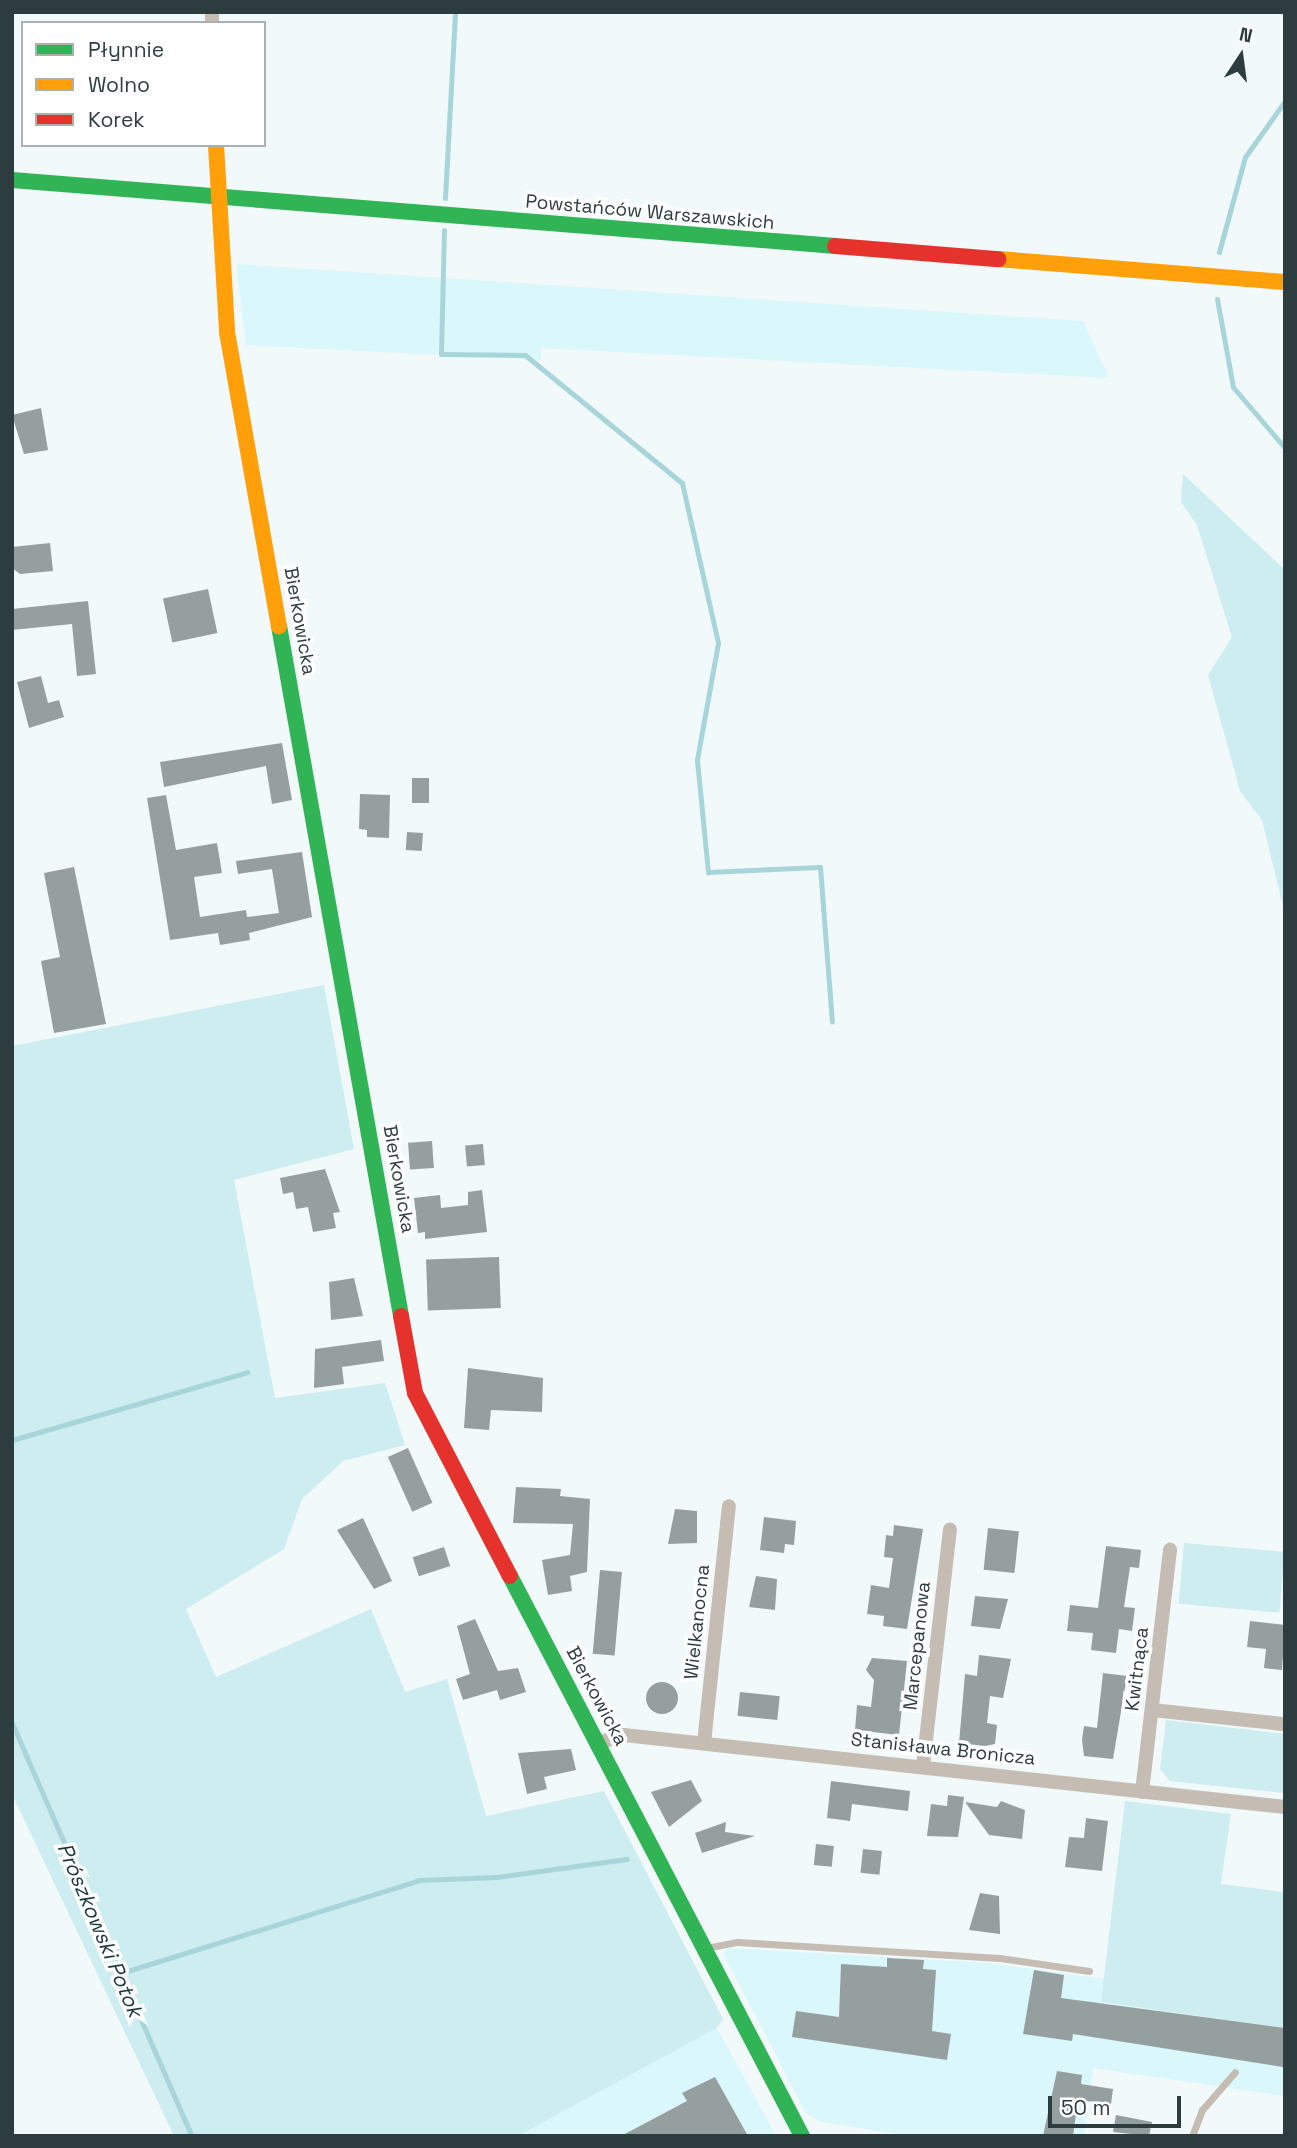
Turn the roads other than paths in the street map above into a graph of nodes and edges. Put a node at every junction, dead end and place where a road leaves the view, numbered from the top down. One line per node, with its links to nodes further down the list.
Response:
1 (216, 147): 3 (street, Bierkowicka)
2 (12, 180): 3 (street, Powstańców Warszawskich)
3 (217, 198): 4 (street, Powstańców Warszawskich); 10 (street, Bierkowicka)
4 (1285, 282)
5 (729, 1506): 11 (street, Wielkanocna)
6 (950, 1530): 12 (street, Marcepanowa)
7 (1170, 1550): 8 (street, Kwitnąca)
8 (1152, 1710): 9 (street); 13 (street, Kwitnąca)
9 (1282, 1724)
10 (598, 1743): 11 (street, Stanisława Bronicza); 15 (street, Bierkowicka)
11 (704, 1743): 12 (street, Stanisława Bronicza)
12 (923, 1766): 13 (street, Stanisława Bronicza)
13 (1142, 1791): 14 (street, Stanisława Bronicza)
14 (1285, 1807)
15 (705, 1949): 16 (lane); 18 (street, Bierkowicka)
16 (1088, 1971)
17 (1235, 2072): 19 (lane)
18 (802, 2136)
19 (1192, 2136)

